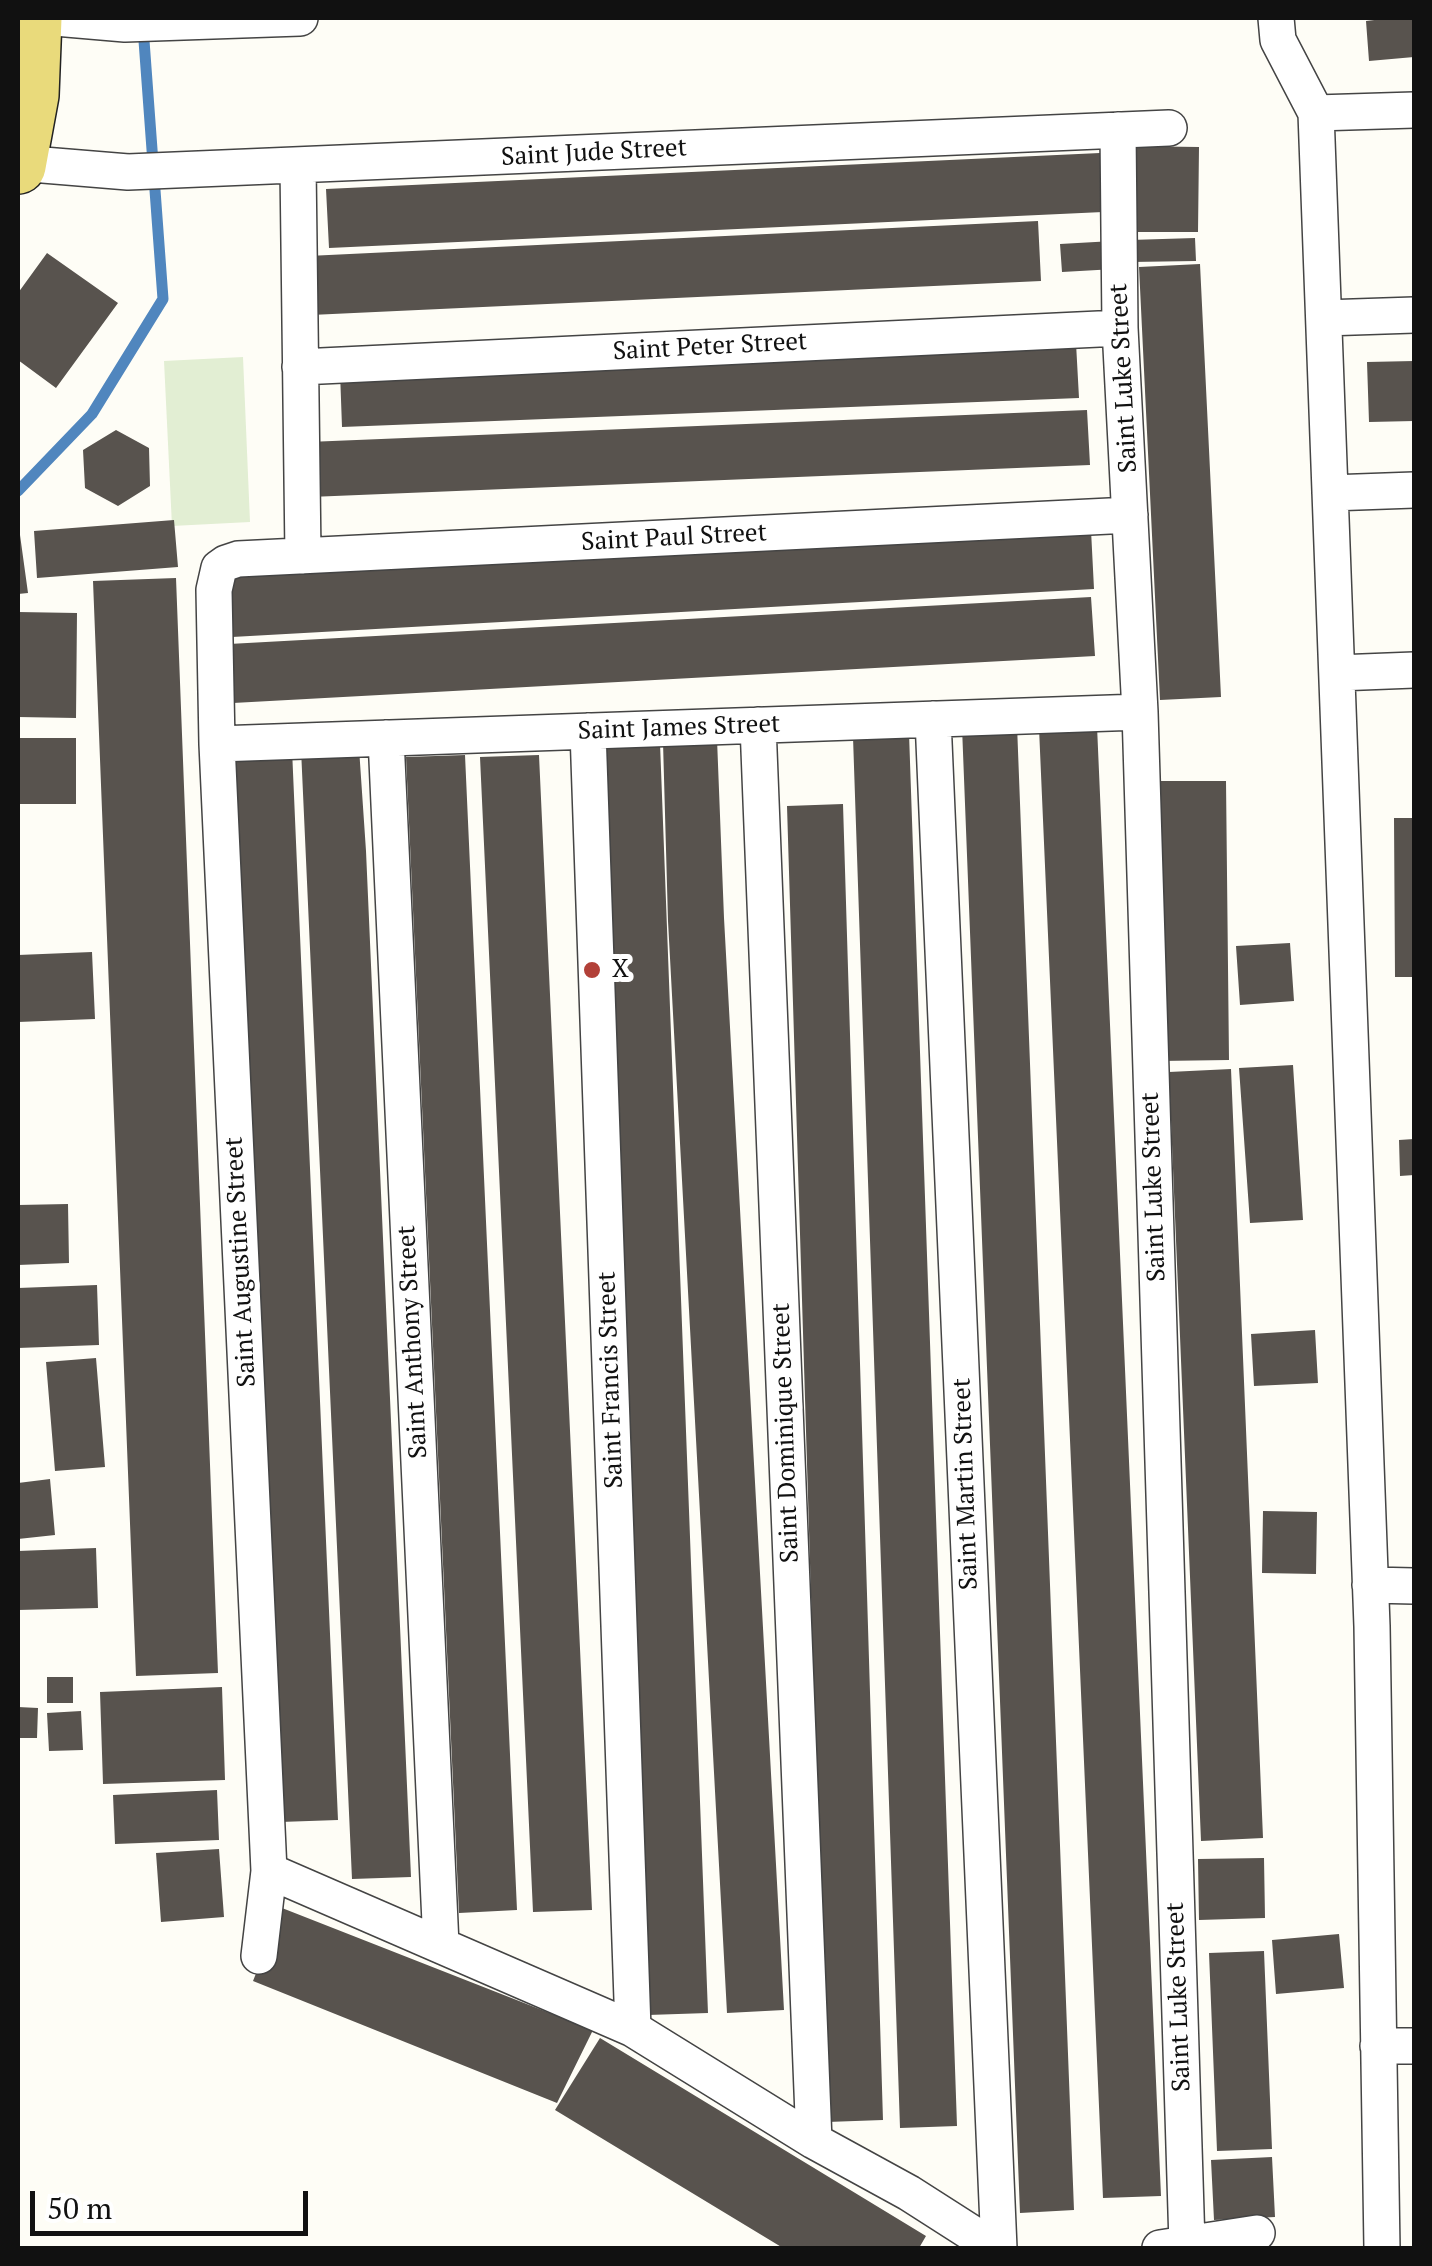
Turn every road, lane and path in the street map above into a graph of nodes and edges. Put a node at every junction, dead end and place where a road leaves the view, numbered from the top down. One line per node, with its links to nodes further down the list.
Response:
1 (34, 18): 10 (main road)
2 (55, 18): 5 (street)
3 (300, 18): 5 (street)
4 (1276, 18): 7 (street)
5 (232, 19)
6 (1414, 110): 7 (street)
7 (1316, 113): 13 (street)
8 (1169, 128): 9 (street, Saint Jude Street)
9 (1118, 130): 11 (street, Saint Jude Street); 14 (street, Saint Luke Street)
10 (18, 164): 11 (street, Saint Jude Street)
11 (298, 166): 15 (street)
12 (1414, 314): 13 (street)
13 (1324, 318): 17 (street)
14 (1120, 328): 15 (street, Saint Peter Street); 18 (street, Saint Luke Street)
15 (300, 366): 19 (street)
16 (1414, 490): 17 (street)
17 (1330, 493): 22 (street)
18 (1130, 515): 19 (street, Saint Paul Street); 23 (street, Saint Luke Street)
19 (303, 556): 20 (street, Saint Paul Street)
20 (219, 568): 28 (street, Saint Augustine Street)
21 (1414, 670): 22 (street)
22 (1337, 673): 29 (street)
23 (1140, 712): 24 (street, Saint James Street); 39 (street, Saint Luke Street)
24 (933, 719): 25 (street, Saint James Street); 40 (street, Saint Martin Street)
25 (758, 726): 26 (street, Saint James Street); 37 (street, Saint Dominique Street)
26 (588, 731): 27 (street, Saint James Street); 34 (street, Saint Francis Street)
27 (386, 738): 28 (street, Saint James Street); 32 (street, Saint Anthony Street)
28 (218, 744): 31 (street, Saint Augustine Street)
29 (1370, 1585): 30 (street); 35 (street)
30 (1414, 1586)
31 (269, 1871): 32 (street); 33 (street, Saint Augustine Street)
32 (441, 1945): 34 (street)
33 (259, 1956)
34 (634, 2029): 37 (street)
35 (1378, 2046): 36 (street); 41 (street)
36 (1414, 2046)
37 (814, 2141): 40 (street)
38 (1257, 2232): 39 (street)
39 (1173, 2246)
40 (997, 2248)
41 (1382, 2248)

